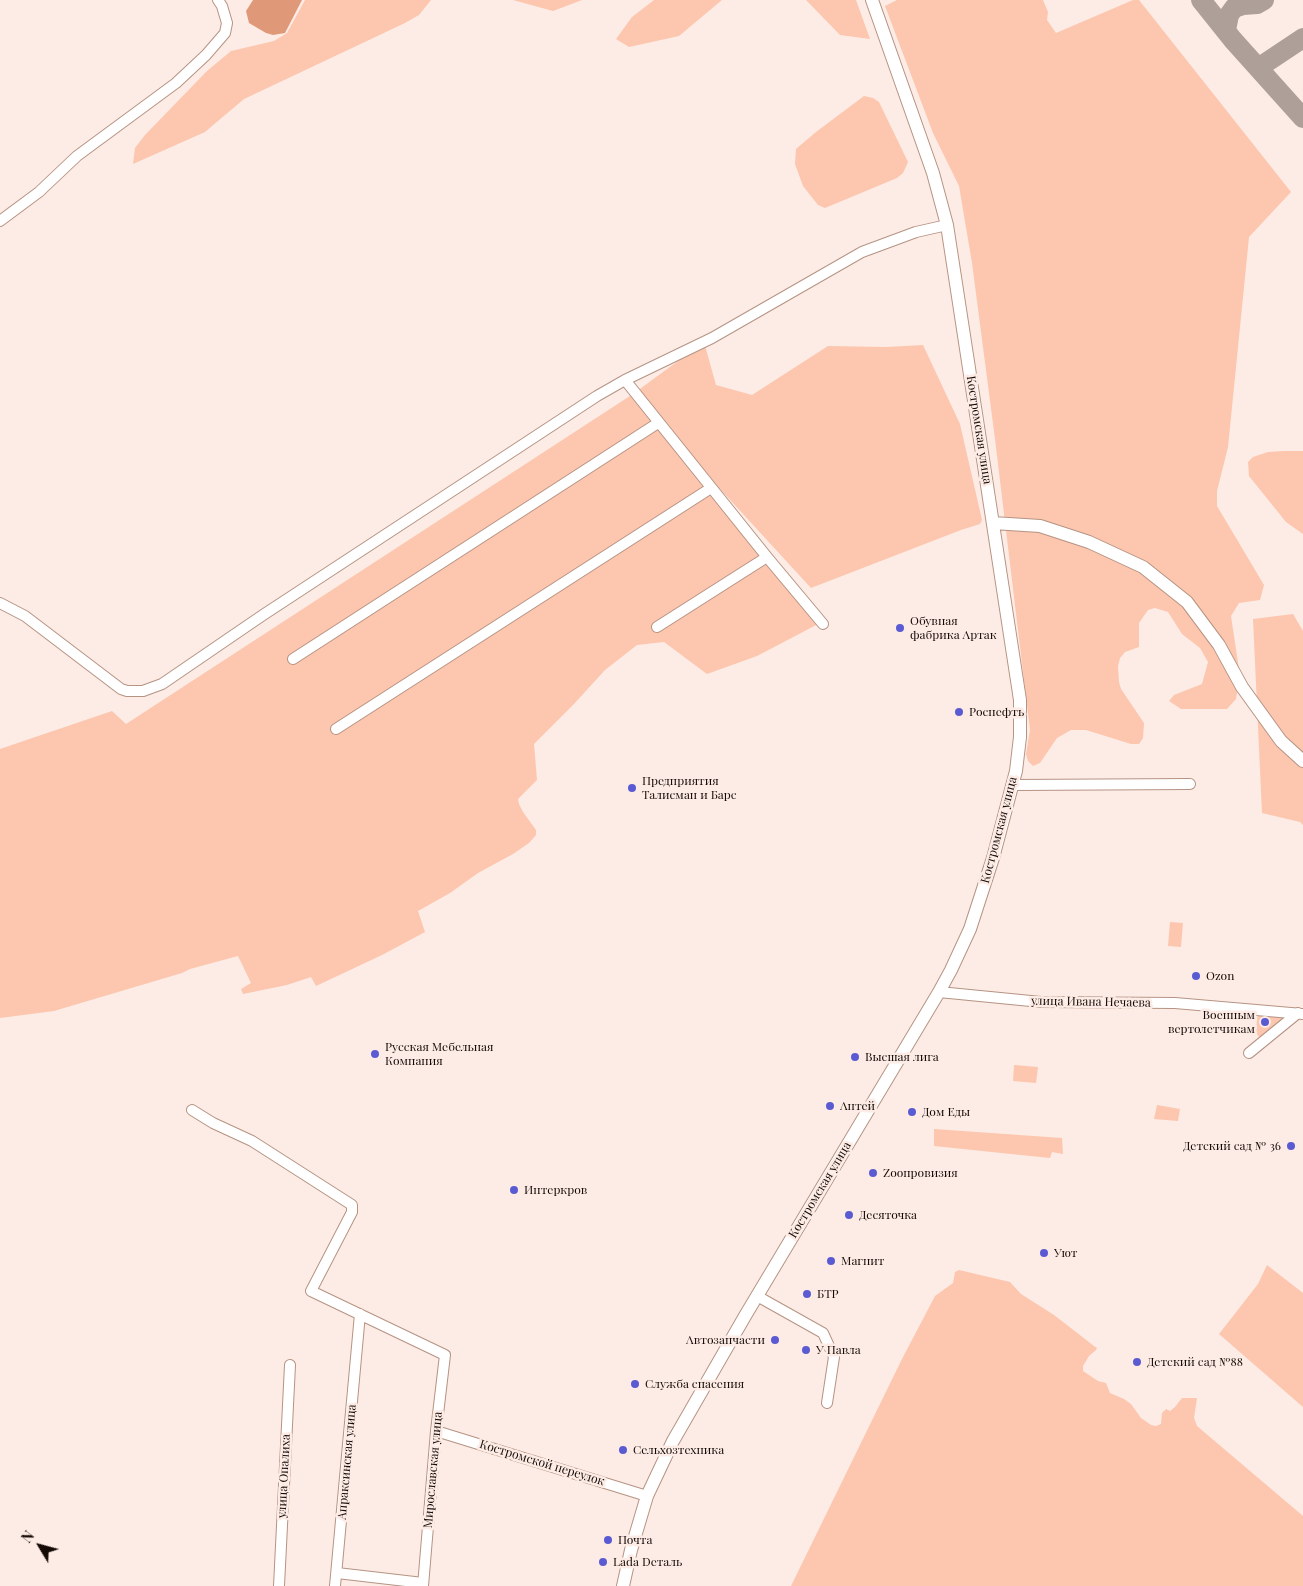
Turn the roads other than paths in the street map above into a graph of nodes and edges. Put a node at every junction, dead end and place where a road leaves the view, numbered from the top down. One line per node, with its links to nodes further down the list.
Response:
1 (218, 0): 3 (street)
2 (872, 0): 4 (main road, Костромская улица)
3 (0, 221)
4 (947, 225): 5 (street); 8 (main road, Костромская улица)
5 (625, 380): 6 (street); 10 (street)
6 (658, 423): 7 (street); 13 (street)
7 (711, 488): 9 (street); 14 (street)
8 (993, 523): 15 (main road); 17 (main road, Костромская улица)
9 (766, 557): 11 (street); 12 (street)
10 (0, 603)
11 (823, 624)
12 (657, 627)
13 (293, 659)
14 (336, 730)
15 (1303, 760)
16 (1190, 784): 17 (street)
17 (1013, 785): 18 (main road, Костромская улица)
18 (939, 992): 19 (street, улица Ивана Нечаева); 22 (main road, Костромская улица)
19 (1300, 1014): 20 (street)
20 (1249, 1053)
21 (192, 1110): 23 (street)
22 (757, 1296): 25 (street); 27 (main road, Костромская улица)
23 (360, 1314): 26 (street, Мирославская улица); 28 (street, Апраксинская улица)
24 (290, 1365): 30 (street, улица Опалиха)
25 (827, 1403)
26 (436, 1431): 27 (street, Костромской переулок); 29 (street, Мирославская улица)
27 (647, 1496): 32 (main road, Костромская улица)
28 (337, 1574): 29 (street); 31 (street, Апраксинская улица)
29 (423, 1584)
30 (279, 1586)
31 (335, 1586)
32 (623, 1586)

